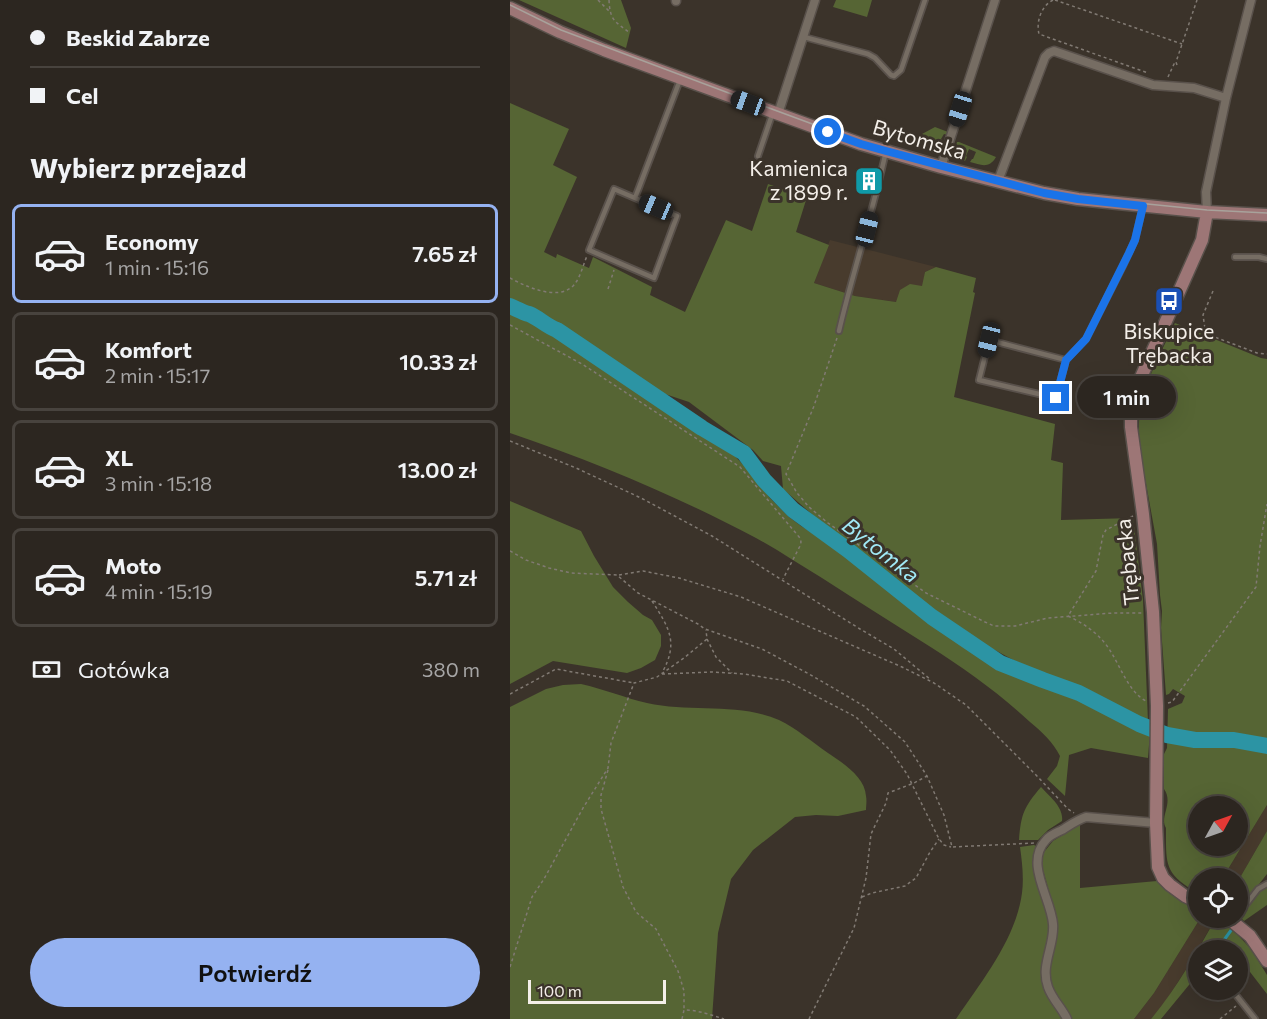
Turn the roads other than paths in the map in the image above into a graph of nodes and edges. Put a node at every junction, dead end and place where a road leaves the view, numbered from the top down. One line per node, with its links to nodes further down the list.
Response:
1 (815, 0): 6 (street)
2 (925, 0): 6 (lane)
3 (995, 0): 12 (street)
4 (1251, 0): 8 (street)
5 (510, 8): 7 (street, Bytomska)
6 (804, 36): 9 (street)
7 (681, 77): 9 (street, Bytomska); 14 (lane)
8 (1226, 98): 13 (street); 16 (street)
9 (776, 113): 10 (street, Bytomska); 11 (lane)
10 (886, 151): 12 (street, Bytomska); 20 (lane)
11 (758, 156)
12 (941, 166): 13 (street, Bytomska)
13 (998, 181): 15 (street, Bytomska)
14 (635, 198): 14 (lane)
15 (1143, 206): 16 (street, Bytomska); 21 (lane)
16 (1207, 212): 17 (street, Bytomska); 22 (street, Trębacka)
17 (1267, 215)
18 (1235, 257): 19 (lane)
19 (1267, 259)
20 (839, 331)
21 (1066, 360): 21 (lane)
22 (1156, 823): 24 (street, Trębacka); 29 (street)
23 (1267, 884): 25 (lane)
24 (1188, 897)
25 (1248, 902)
26 (1242, 928): 27 (street)
27 (1264, 953)
28 (1240, 1000): 30 (lane)
29 (1067, 1019)
30 (1255, 1019)

